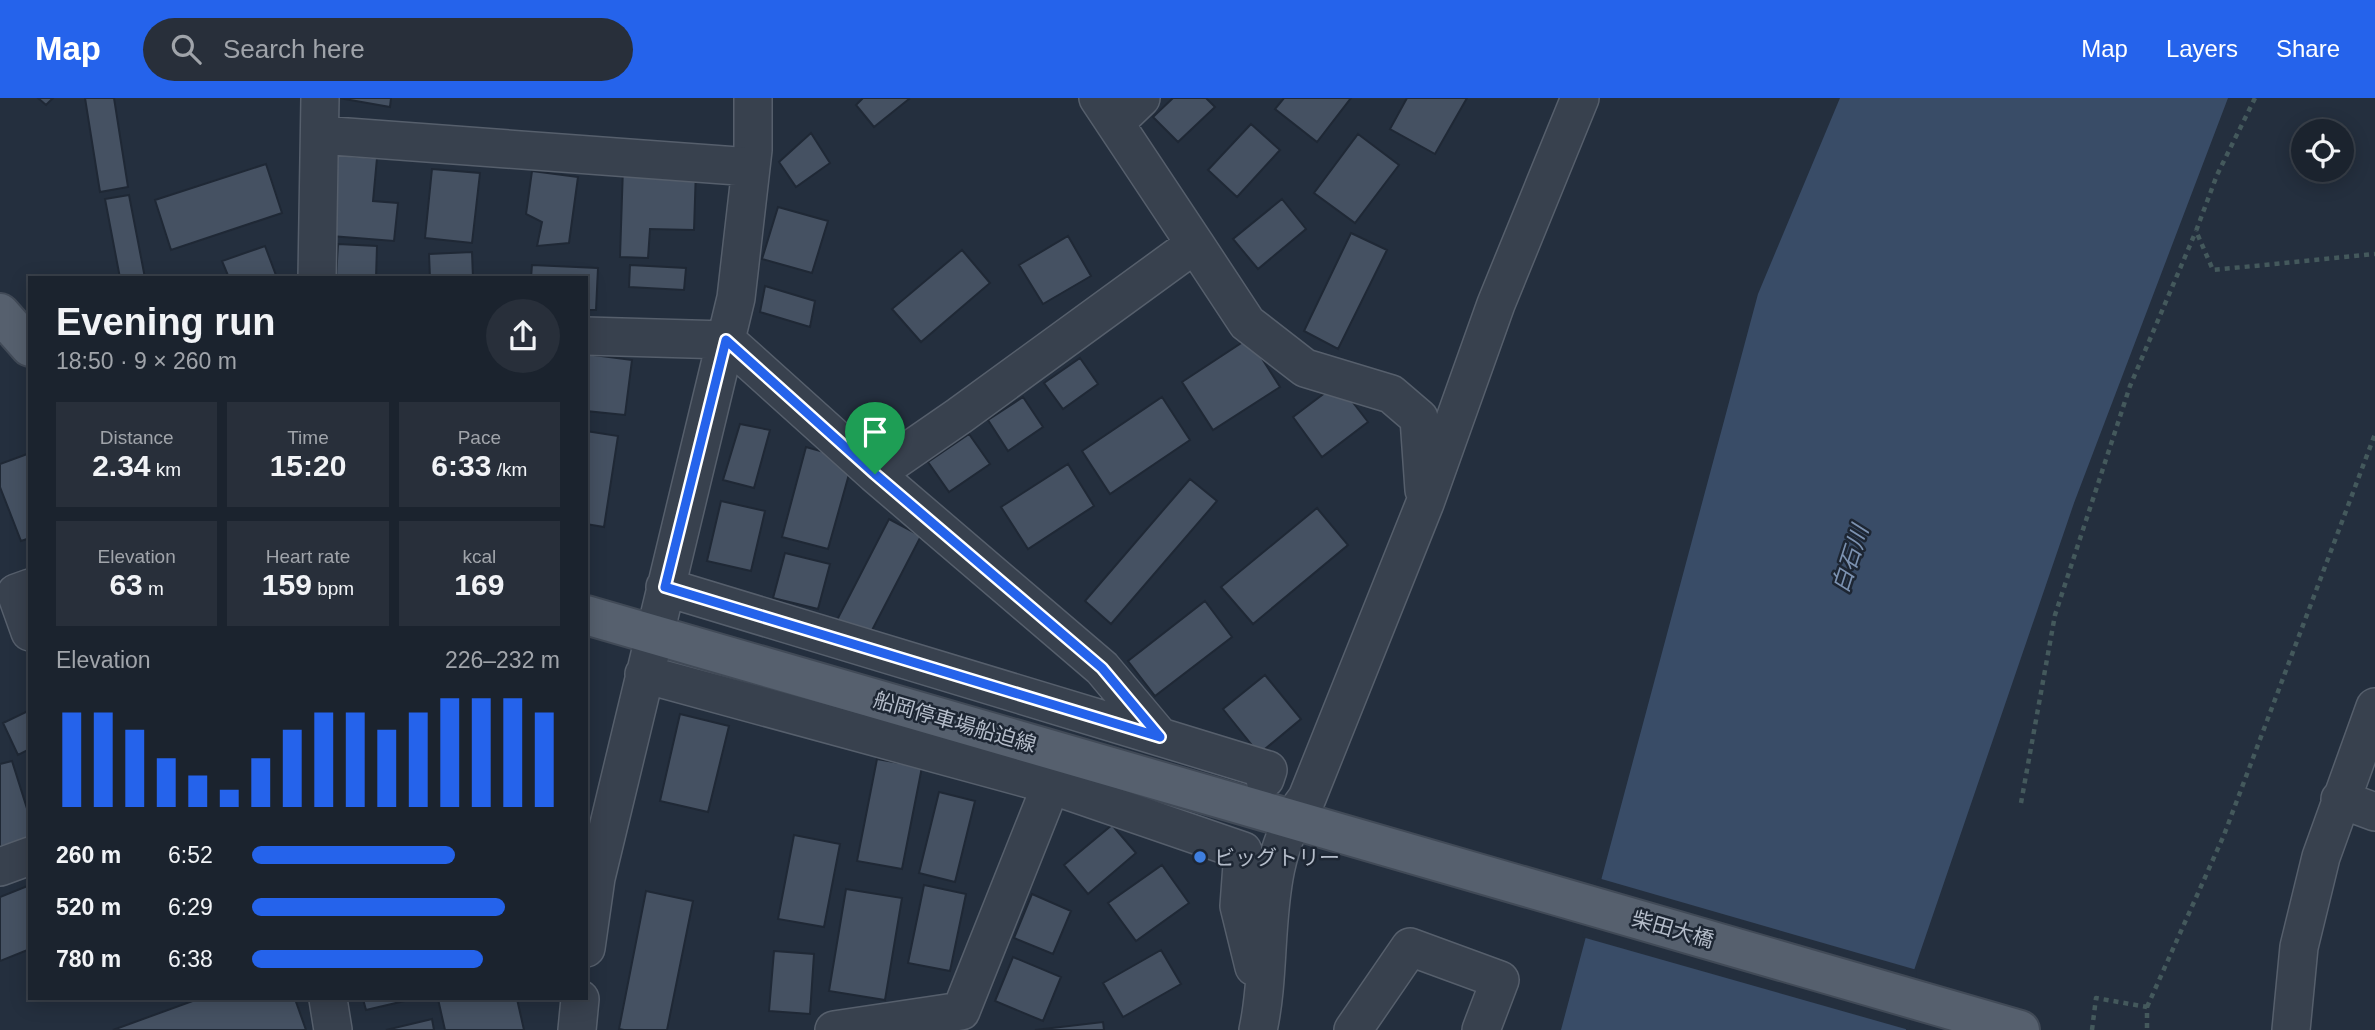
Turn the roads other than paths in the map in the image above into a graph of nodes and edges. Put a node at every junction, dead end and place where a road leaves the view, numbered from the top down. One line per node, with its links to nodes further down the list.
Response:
1 (320, 98): 6 (street)
2 (753, 98): 7 (street)
3 (1141, 98): 5 (street)
4 (1580, 98): 15 (street)
5 (1107, 110): 8 (street)
6 (320, 135): 7 (street); 9 (street)
7 (751, 167): 12 (street)
8 (1195, 244): 14 (street); 15 (street)
9 (317, 276)
10 (0, 313): 13 (main road)
11 (588, 336): 12 (street)
12 (726, 340): 14 (street); 16 (street)
13 (28, 345)
14 (875, 474): 23 (street)
15 (1425, 503): 28 (street)
16 (665, 587): 20 (street); 23 (street)
17 (28, 589): 19 (street)
18 (588, 616): 20 (main road, 船岡停車場船迫線)
19 (28, 626)
20 (653, 635): 21 (street); 28 (main road, 船岡停車場船迫線)
21 (644, 674): 25 (street); 31 (street)
22 (2375, 707): 26 (street)
23 (1160, 737): 24 (street)
24 (1265, 779)
25 (1051, 786): 35 (street); 38 (street)
26 (2340, 799): 27 (street); 42 (street)
27 (2375, 813)
28 (1308, 823): 35 (street); 41 (main road, 柴田大橋)
29 (28, 857): 30 (street)
30 (0, 867)
31 (591, 877): 32 (street)
32 (588, 920)
33 (328, 1000): 36 (street)
34 (580, 1000): 37 (street)
35 (1260, 1018)
36 (333, 1030)
37 (577, 1030)
38 (834, 1030)
39 (1353, 1030): 40 (street)
40 (1481, 1030)
41 (2020, 1030)
42 (2291, 1030)

